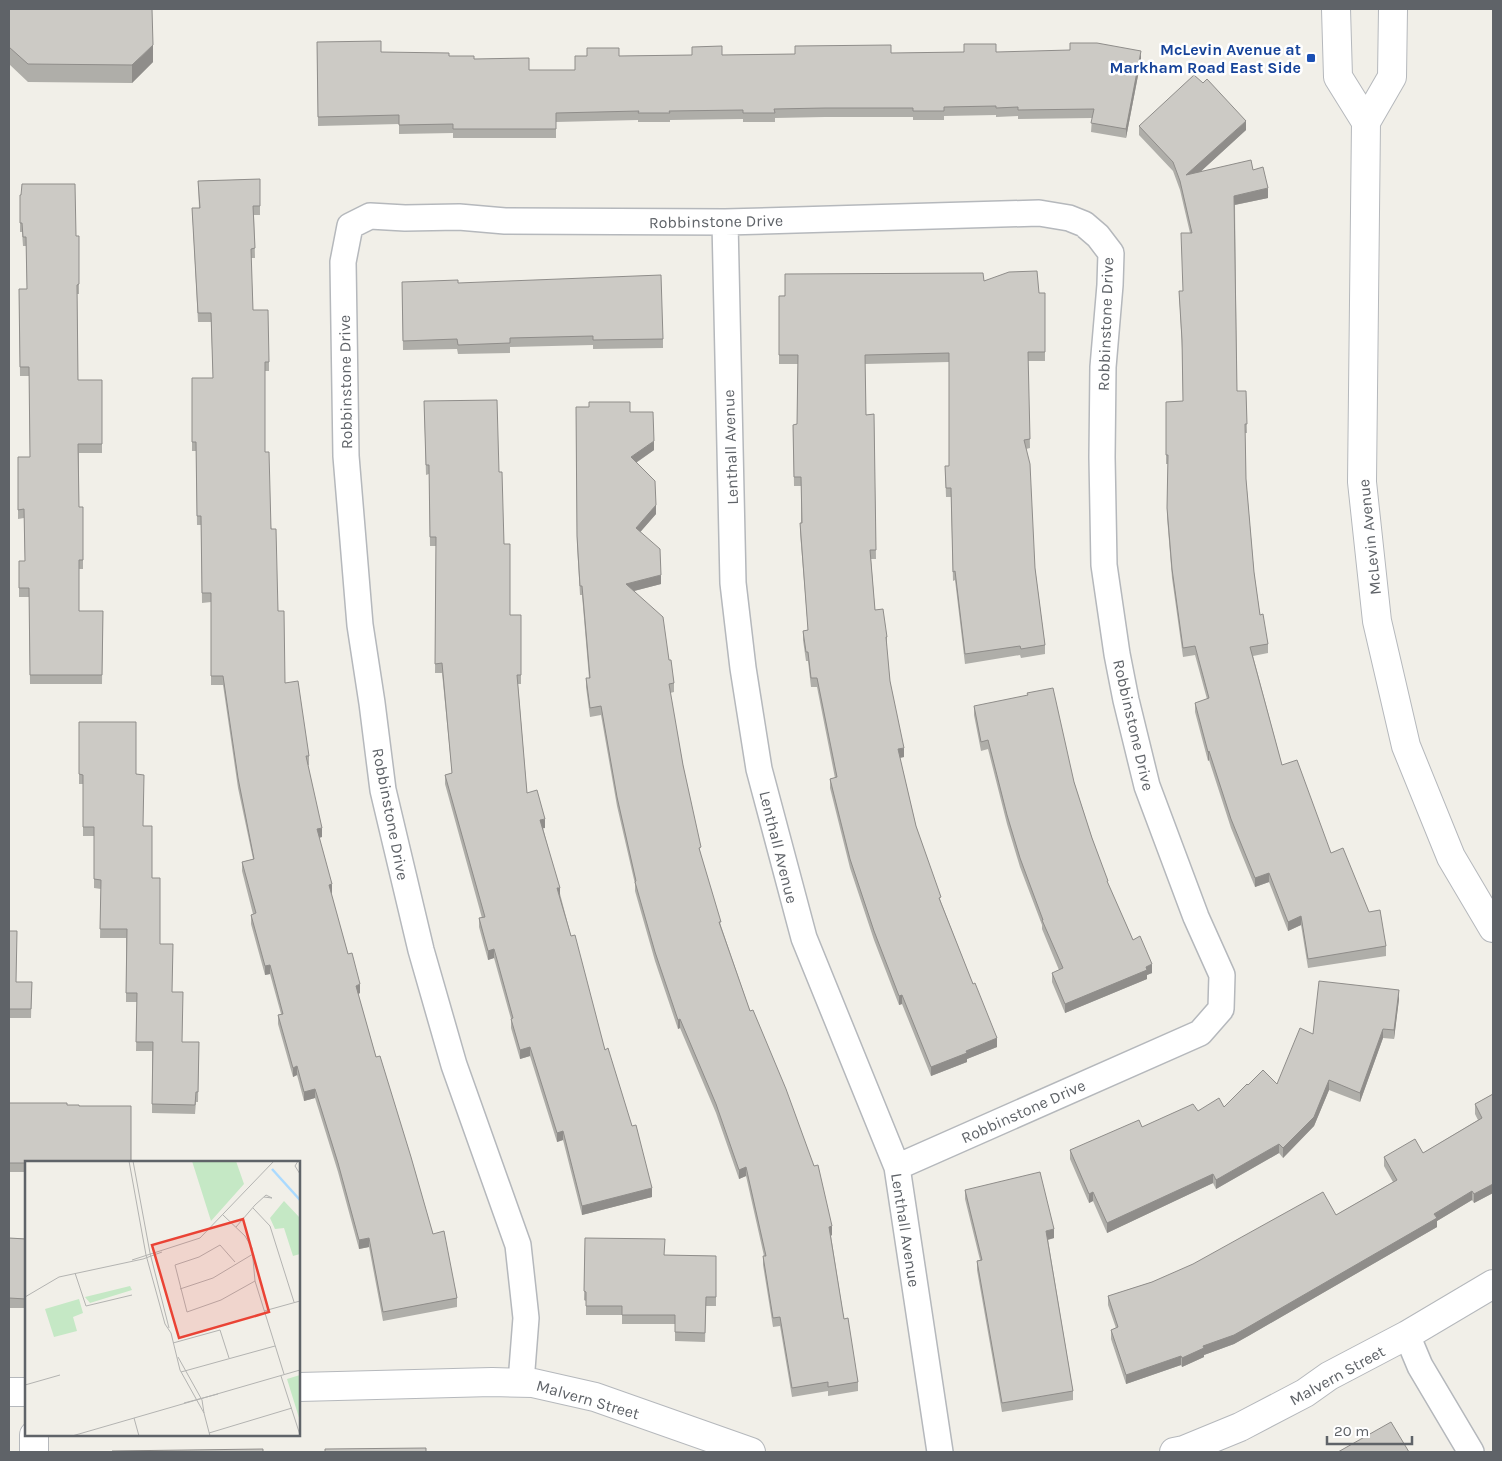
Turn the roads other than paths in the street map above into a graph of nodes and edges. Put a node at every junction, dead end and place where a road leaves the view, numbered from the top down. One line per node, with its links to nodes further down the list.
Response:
1 (1336, 9): 3 (street)
2 (1393, 9): 3 (street, McLevin Avenue)
3 (1366, 122): 5 (street, McLevin Avenue)
4 (725, 222): 6 (street, Lenthall Avenue); 6 (street, Robbinstone Drive); 9 (street, Robbinstone Drive)
5 (1493, 928)
6 (897, 1167): 16 (street, Lenthall Avenue)
7 (1493, 1284): 8 (street, Malvern Street)
8 (1408, 1335): 17 (street, Malvern Street); 18 (street)
9 (521, 1382): 10 (street, Malvern Street); 15 (street, Malvern Street)
10 (300, 1388)
11 (9, 1392): 12 (street)
12 (25, 1392)
13 (34, 1436): 14 (street)
14 (34, 1452)
15 (751, 1452)
16 (940, 1452)
17 (1174, 1452)
18 (1471, 1452)

